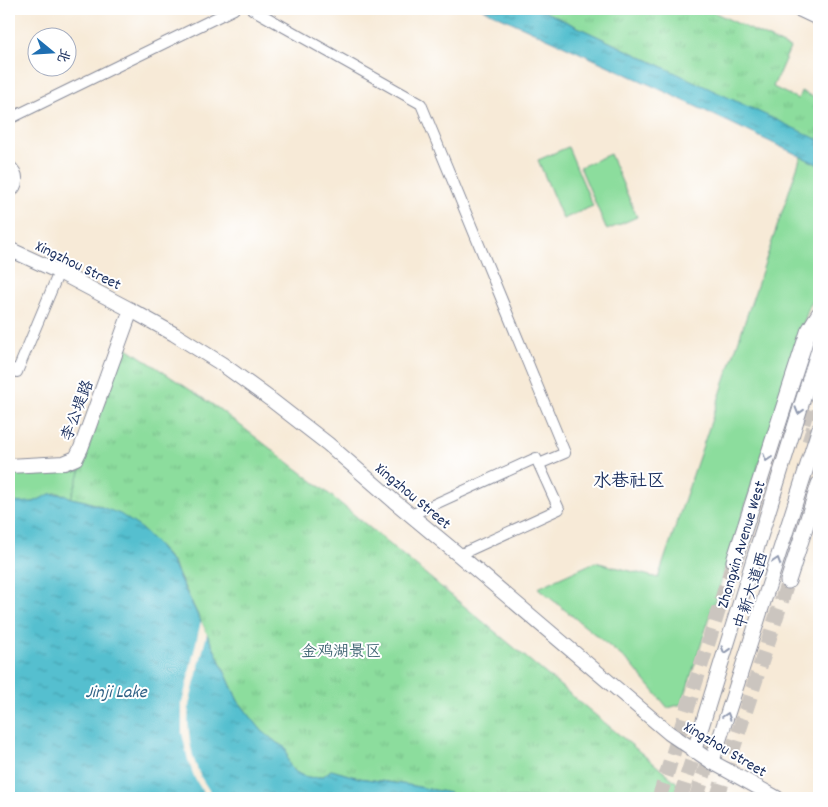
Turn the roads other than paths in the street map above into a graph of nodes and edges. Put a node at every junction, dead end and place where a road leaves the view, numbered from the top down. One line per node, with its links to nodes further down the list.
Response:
1 (234, 9): 5 (street)
2 (252, 9): 15 (street)
3 (800, 9): 4 (main road)
4 (819, 18)
5 (9, 120)
6 (9, 165): 7 (street)
7 (9, 194)
8 (9, 249): 9 (street, Xingzhou Street)
9 (59, 272): 10 (street, Xingzhou Street); 13 (street)
10 (132, 310): 16 (street, 李公堤路); 18 (street, Xingzhou Street)
11 (819, 314): 20 (main road, one-way to 20)
12 (819, 348): 22 (street, Zhongxin Avenue West, one-way to 22)
13 (9, 367)
14 (819, 429): 23 (street, 中新大道西, one-way to 14)
15 (538, 464): 18 (street); 19 (street)
16 (9, 466)
17 (819, 484): 21 (main road)
18 (411, 515): 19 (street, Xingzhou Street)
19 (459, 555): 22 (street, Xingzhou Street)
20 (734, 561)
21 (788, 581)
22 (694, 750): 23 (street, Xingzhou Street)
23 (712, 762): 24 (street, Xingzhou Street)
24 (776, 798)

